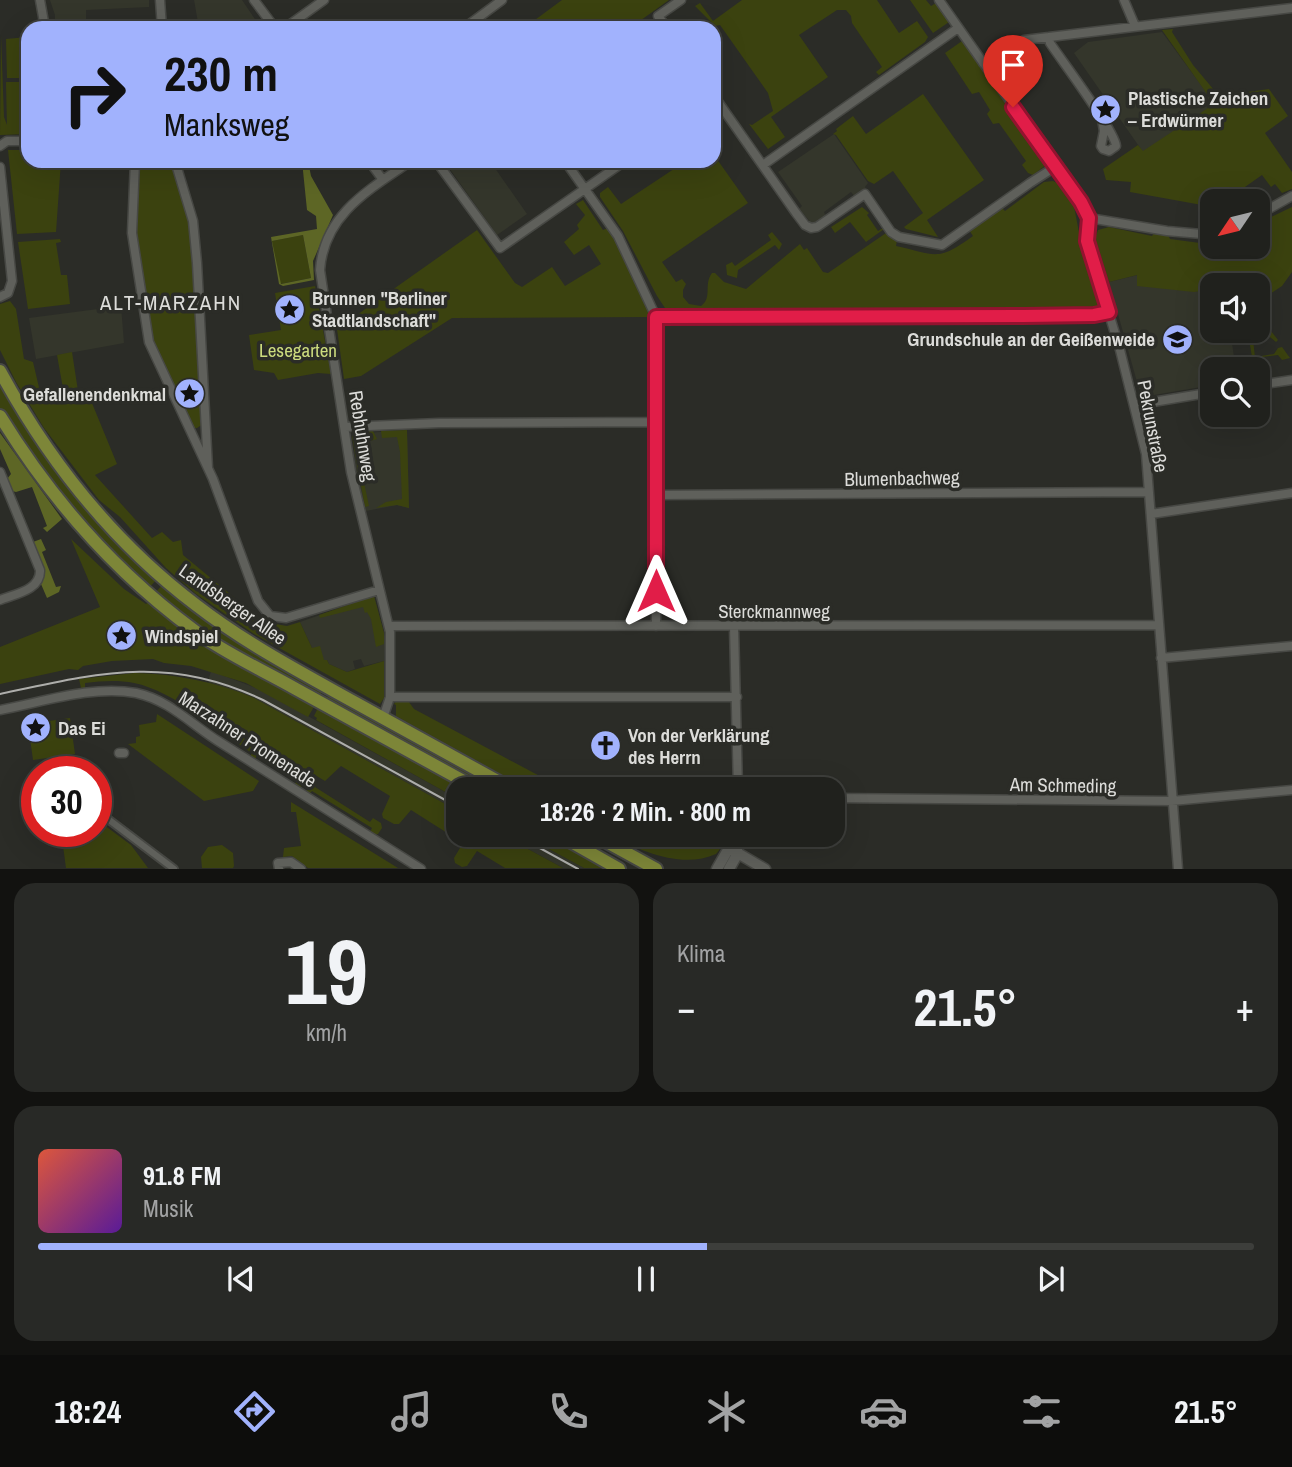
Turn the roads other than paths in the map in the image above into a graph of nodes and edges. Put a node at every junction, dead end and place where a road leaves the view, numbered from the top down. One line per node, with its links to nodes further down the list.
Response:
1 (40, 0): 10 (street)
2 (160, 0): 11 (street)
3 (254, 0): 12 (street)
4 (324, 0): 13 (street)
5 (502, 0): 14 (street)
6 (681, 0): 15 (street)
7 (939, 0): 17 (street, Pekrunstraße)
8 (1124, 0): 16 (street)
9 (1292, 8): 16 (street)
10 (44, 21)
11 (160, 21)
12 (270, 21)
13 (295, 21)
14 (475, 21)
15 (662, 21)
16 (1135, 26): 18 (street)
17 (958, 28): 19 (street, Pekrunstraße); 24 (street)
18 (1049, 37): 19 (street); 21 (street)
19 (984, 63): 26 (street, Pekrunstraße)
20 (721, 106): 24 (street)
21 (1102, 119)
22 (21, 141): 23 (street)
23 (0, 146)
24 (763, 165): 26 (street)
25 (0, 167): 40 (street)
26 (1055, 167): 38 (street, Pekrunstraße)
27 (135, 168): 52 (street)
28 (177, 168): 51 (street)
29 (374, 168): 34 (street)
30 (401, 168): 34 (street, Rebhuhnweg)
31 (441, 168): 35 (street)
32 (570, 168): 35 (street)
33 (615, 168): 35 (street)
34 (383, 180): 50 (street, Rebhuhnweg)
35 (585, 189): 42 (street)
36 (1292, 197): 37 (street)
37 (1270, 209)
38 (1089, 218): 39 (street); 41 (street, Pekrunstraße)
39 (1200, 234)
40 (0, 297)
41 (1109, 312): 42 (street); 47 (street, Pekrunstraße)
42 (656, 317): 49 (street)
43 (0, 371): 70 (main road, Landsberger Allee)
44 (1292, 380): 45 (street)
45 (1270, 383)
46 (1200, 394): 47 (street)
47 (1135, 405): 55 (street, Pekrunstraße)
48 (0, 416): 71 (main road, Landsberger Allee)
49 (656, 422): 50 (street); 57 (street)
50 (345, 427): 59 (street, Rebhuhnweg)
51 (206, 431): 52 (street); 53 (street)
52 (190, 433): 53 (street)
53 (208, 468): 59 (street)
54 (0, 472): 60 (street)
55 (1149, 492): 57 (street, Blumenbachweg); 58 (street, Pekrunstraße)
56 (1292, 494): 58 (street)
57 (656, 495): 63 (street)
58 (1151, 514): 61 (street, Pekrunstraße)
59 (379, 590): 62 (street, Rebhuhnweg)
60 (0, 600)
61 (1159, 625): 64 (street, Sterckmannweg); 66 (street, Pekrunstraße)
62 (389, 626): 63 (street, Sterckmannweg); 67 (street, Rebhuhnweg)
63 (656, 626): 64 (street, Sterckmannweg)
64 (734, 627): 68 (street)
65 (1292, 646): 66 (street)
66 (1161, 658): 76 (street, Pekrunstraße)
67 (390, 697): 68 (street); 70 (street, Rebhuhnweg)
68 (737, 697): 73 (street)
69 (0, 710): 85 (street, Marzahner Promenade)
70 (383, 718): 72 (main road, Landsberger Allee)
71 (456, 777)
72 (490, 777)
73 (738, 777)
74 (1292, 790): 76 (street, Am Schmeding)
75 (845, 798): 76 (street, Am Schmeding)
76 (1172, 801): 91 (street, Pekrunstraße)
77 (112, 822): 82 (street)
78 (580, 847): 86 (main road)
79 (616, 847): 87 (main road)
80 (734, 847): 81 (street)
81 (733, 850): 88 (street); 89 (street); 90 (street)
82 (174, 869)
83 (279, 869): 84 (street)
84 (301, 869)
85 (421, 869)
86 (619, 869)
87 (656, 869)
88 (716, 869)
89 (729, 869)
90 (765, 869)
91 (1178, 869)

